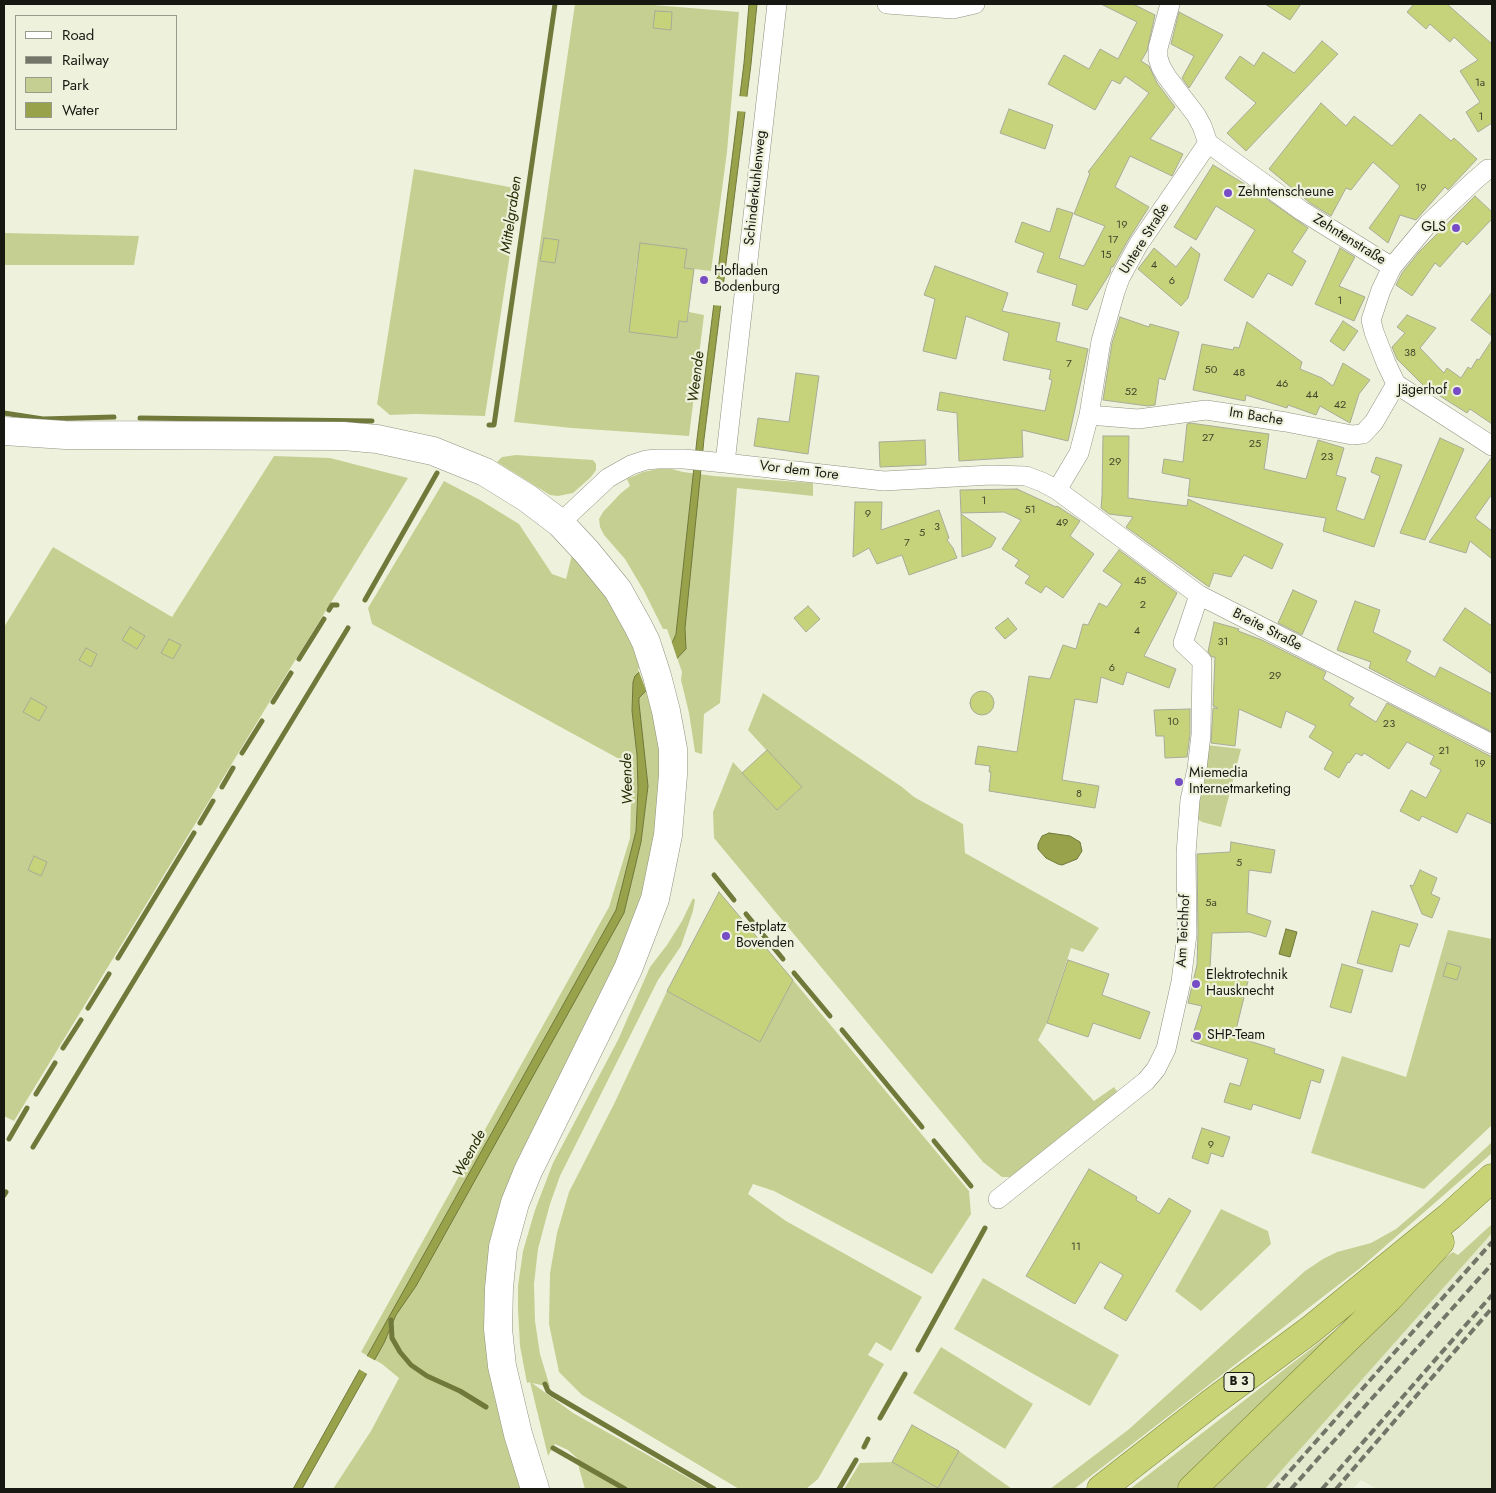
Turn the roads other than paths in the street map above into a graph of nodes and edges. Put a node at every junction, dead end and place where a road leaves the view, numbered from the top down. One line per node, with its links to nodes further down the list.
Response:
1 (777, 4): 12 (street, Schinderkuhlenweg)
2 (887, 4): 3 (street)
3 (975, 4)
4 (1170, 4): 5 (street)
5 (1208, 143): 7 (street, Zehntenstraße); 9 (street, Untere Straße)
6 (1492, 169): 7 (street, Zehntenstraße)
7 (1392, 266): 8 (street, Zehntenstraße)
8 (1396, 384): 9 (street, Im Bache); 11 (street)
9 (1089, 415): 13 (street, Untere Straße)
10 (4, 431): 14 (main road)
11 (1492, 446)
12 (719, 462): 13 (street, Vor dem Tore); 14 (street, Vor dem Tore)
13 (1057, 490): 15 (street, Breite Straße)
14 (560, 523): 19 (main road)
15 (1199, 595): 16 (street, Breite Straße); 18 (street, Am Teichhof)
16 (1492, 744)
17 (1492, 1179): 20 (highway, B 3); 21 (highway)
18 (998, 1199)
19 (535, 1489)
20 (1101, 1489)
21 (1192, 1489)

